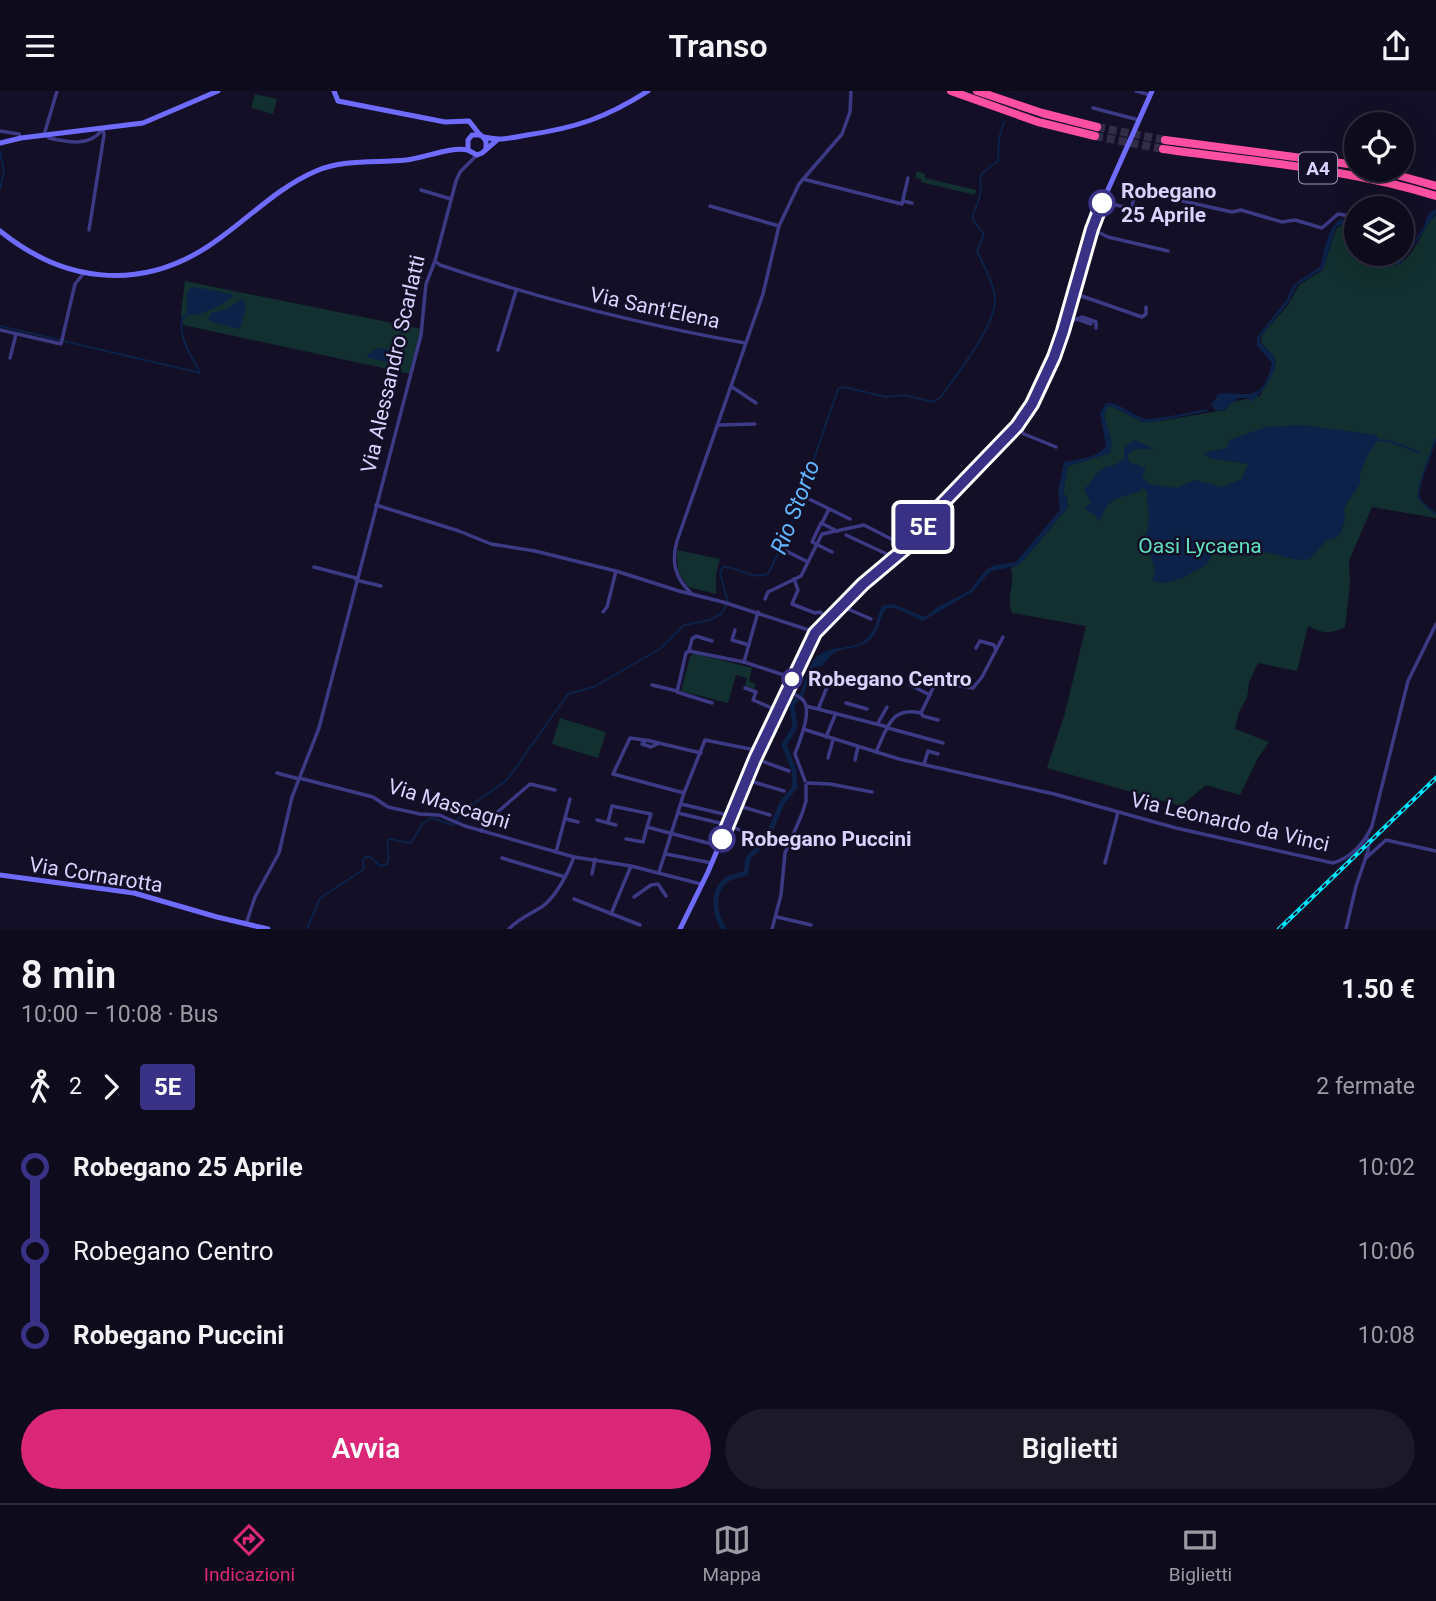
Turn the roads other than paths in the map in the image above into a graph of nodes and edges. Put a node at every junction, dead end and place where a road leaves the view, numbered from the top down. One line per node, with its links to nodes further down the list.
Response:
1 (57, 91): 16 (street)
2 (218, 91): 9 (main road)
3 (334, 91): 13 (main road)
4 (648, 91): 20 (main road)
5 (851, 91): 31 (street)
6 (951, 91): 7 (highway)
7 (977, 91)
8 (1136, 91): 10 (street)
9 (208, 92): 14 (main road)
10 (1151, 93): 12 (main road)
11 (1093, 108): 12 (street)
12 (1139, 120): 39 (main road)
13 (474, 126): 17 (main road); 18 (main road)
14 (103, 128): 16 (main road); 16 (street); 45 (street)
15 (0, 131): 19 (street)
16 (46, 135): 19 (main road)
17 (472, 135): 18 (main road); 21 (main road)
18 (482, 136): 20 (main road); 23 (main road)
19 (21, 138): 22 (main road)
20 (499, 140): 23 (main road)
21 (467, 141): 24 (main road); 25 (main road)
22 (0, 143)
23 (486, 148): 26 (main road)
24 (452, 150): 25 (main road); 50 (main road)
25 (469, 151): 26 (main road); 27 (street)
26 (478, 155): 27 (street)
27 (470, 162): 37 (street, Via Alessandro Scarlatti)
28 (1344, 164): 29 (highway, A4)
29 (1344, 172)
30 (908, 178): 38 (street)
31 (803, 179): 38 (street); 43 (street)
32 (1414, 180): 34 (highway)
33 (1390, 182): 36 (highway, A4)
34 (1436, 186)
35 (421, 190): 37 (street)
36 (1436, 196)
37 (451, 199): 48 (street, Via Alessandro Scarlatti)
38 (903, 201): 40 (street)
39 (1102, 202): 42 (street); 44 (main road)
40 (912, 203)
41 (710, 206): 43 (street)
42 (1344, 215)
43 (779, 226): 61 (street)
44 (1092, 229): 47 (street); 53 (main road)
45 (89, 230)
46 (0, 231): 49 (main road)
47 (1168, 251)
48 (435, 261): 52 (street, Via Sant'Elena); 71 (street, Via Alessandro Scarlatti)
49 (71, 270): 50 (main road); 51 (street)
50 (85, 273): 51 (street)
51 (75, 284): 60 (street)
52 (516, 291): 61 (street, Via Sant'Elena); 62 (street)
53 (1073, 293): 54 (street); 55 (main road)
54 (1146, 307)
55 (1066, 318): 56 (street); 68 (main road)
56 (1077, 319): 57 (street); 58 (street)
57 (1091, 324)
58 (1096, 328)
59 (2, 331): 60 (street)
60 (16, 334): 63 (street)
61 (745, 343): 64 (street, Via Sant'Elena)
62 (498, 350)
63 (10, 358)
64 (732, 386): 65 (street); 67 (street, Via Sant'Elena)
65 (756, 403)
66 (755, 424): 67 (street)
67 (719, 425): 90 (street, Via Sant'Elena)
68 (1017, 426): 69 (street); 79 (main road)
69 (1056, 447)
70 (807, 498): 72 (street)
71 (376, 505): 86 (street); 87 (street, Via Alessandro Scarlatti)
72 (829, 509): 73 (street); 74 (street)
73 (850, 519)
74 (821, 523): 75 (street); 78 (street)
75 (838, 531): 77 (street); 78 (street)
76 (846, 535): 82 (street)
77 (899, 542): 79 (street); 82 (street)
78 (816, 545): 81 (street); 83 (street)
79 (907, 547): 84 (main road)
80 (786, 551): 83 (street)
81 (832, 552)
82 (891, 556): 84 (street)
83 (808, 562): 88 (street)
84 (884, 566): 92 (main road)
85 (314, 567): 87 (street)
86 (616, 571): 90 (street); 93 (street)
87 (356, 579): 89 (street); 145 (street, Via Alessandro Scarlatti)
88 (794, 579): 91 (street); 95 (street)
89 (381, 586)
90 (691, 593): 94 (street)
91 (765, 599)
92 (841, 606): 95 (main road); 96 (street)
93 (603, 612)
94 (758, 612): 99 (street); 102 (street)
95 (828, 619): 99 (main road)
96 (871, 619)
97 (1436, 624): 169 (street, Via Leonardo da Vinci)
98 (735, 630): 102 (street)
99 (815, 632): 107 (main road)
100 (1003, 637): 104 (street)
101 (712, 641): 105 (street)
102 (749, 645): 106 (street)
103 (976, 648): 104 (street)
104 (996, 650): 114 (street)
105 (689, 651): 106 (street); 112 (street)
106 (744, 662): 107 (street)
107 (793, 678): 113 (main road)
108 (652, 684): 112 (street)
109 (910, 685): 114 (street)
110 (827, 687): 119 (street)
111 (745, 688): 122 (street)
112 (677, 691): 115 (street)
113 (788, 691): 118 (street); 122 (main road)
114 (930, 695): 124 (street)
115 (712, 703)
116 (846, 703): 117 (street)
117 (856, 705): 121 (street); 125 (street)
118 (806, 706): 119 (street); 129 (street)
119 (819, 707): 123 (street)
120 (887, 707): 127 (street)
121 (867, 709)
122 (779, 711): 135 (main road)
123 (836, 713): 125 (street); 131 (street)
124 (921, 713): 126 (street); 128 (street)
125 (853, 717): 127 (street)
126 (938, 720)
127 (879, 724): 128 (street); 130 (street)
128 (888, 727): 133 (street); 136 (street)
129 (806, 730): 131 (street, Via Leonardo da Vinci); 147 (street)
130 (879, 730)
131 (826, 737): 132 (street, Via Leonardo da Vinci)
132 (833, 739): 134 (street, Via Leonardo da Vinci); 139 (street)
133 (943, 743)
134 (858, 747): 136 (street, Via Leonardo da Vinci); 141 (street)
135 (760, 751): 137 (street); 140 (main road)
136 (876, 752): 142 (street, Via Leonardo da Vinci)
137 (701, 753): 151 (street); 151 (street)
138 (938, 754): 142 (street)
139 (828, 758)
140 (755, 759): 143 (street); 146 (main road)
141 (855, 760)
142 (925, 764): 155 (street, Via Leonardo da Vinci)
143 (789, 771)
144 (277, 773): 145 (street, Via Mascagni)
145 (299, 778): 166 (street, Via Mascagni); 192 (street, Via Alessandro Scarlatti)
146 (747, 780): 149 (street); 154 (main road)
147 (806, 783): 150 (street); 191 (street)
148 (555, 790): 166 (street)
149 (784, 791)
150 (872, 792)
151 (684, 793): 153 (street)
152 (570, 799): 159 (street)
153 (681, 804): 156 (street); 158 (street)
154 (736, 805): 157 (street); 158 (main road)
155 (1118, 812): 169 (street, Via Leonardo da Vinci); 180 (street)
156 (678, 813): 164 (street); 167 (street)
157 (770, 815)
158 (732, 816): 164 (main road)
159 (566, 819): 161 (street); 173 (street)
160 (597, 820): 162 (street)
161 (578, 822)
162 (608, 823): 163 (street); 165 (street)
163 (616, 825)
164 (728, 825): 168 (street); 171 (main road)
165 (647, 827): 167 (street); 170 (street)
166 (481, 831): 173 (street, Via Mascagni)
167 (671, 834): 171 (street); 174 (street)
168 (753, 836)
169 (1366, 837): 177 (street)
170 (625, 839)
171 (719, 846): 179 (main road)
172 (1436, 851): 177 (street)
173 (556, 852): 176 (street, Via Mascagni)
174 (666, 854): 179 (street); 182 (street)
175 (502, 857): 185 (street)
176 (574, 857): 178 (street, Via Mascagni); 185 (street)
177 (1366, 858): 199 (street)
178 (595, 859): 181 (street, Via Mascagni); 183 (street)
179 (712, 863): 186 (main road)
180 (1105, 863)
181 (631, 866): 182 (street, Via Mascagni); 190 (street)
182 (659, 872): 186 (street, Via Mascagni)
183 (592, 874)
184 (0, 875): 192 (main road, Via Cornarotta)
185 (565, 877): 196 (street)
186 (701, 884): 197 (main road)
187 (666, 895): 188 (street)
188 (634, 897)
189 (574, 899): 190 (street)
190 (611, 914): 193 (street)
191 (777, 917): 194 (street); 198 (street)
192 (246, 924): 195 (main road, Via Cornarotta)
193 (640, 925)
194 (811, 925)
195 (268, 929)
196 (509, 929)
197 (680, 929)
198 (772, 929)
199 (1346, 929)

